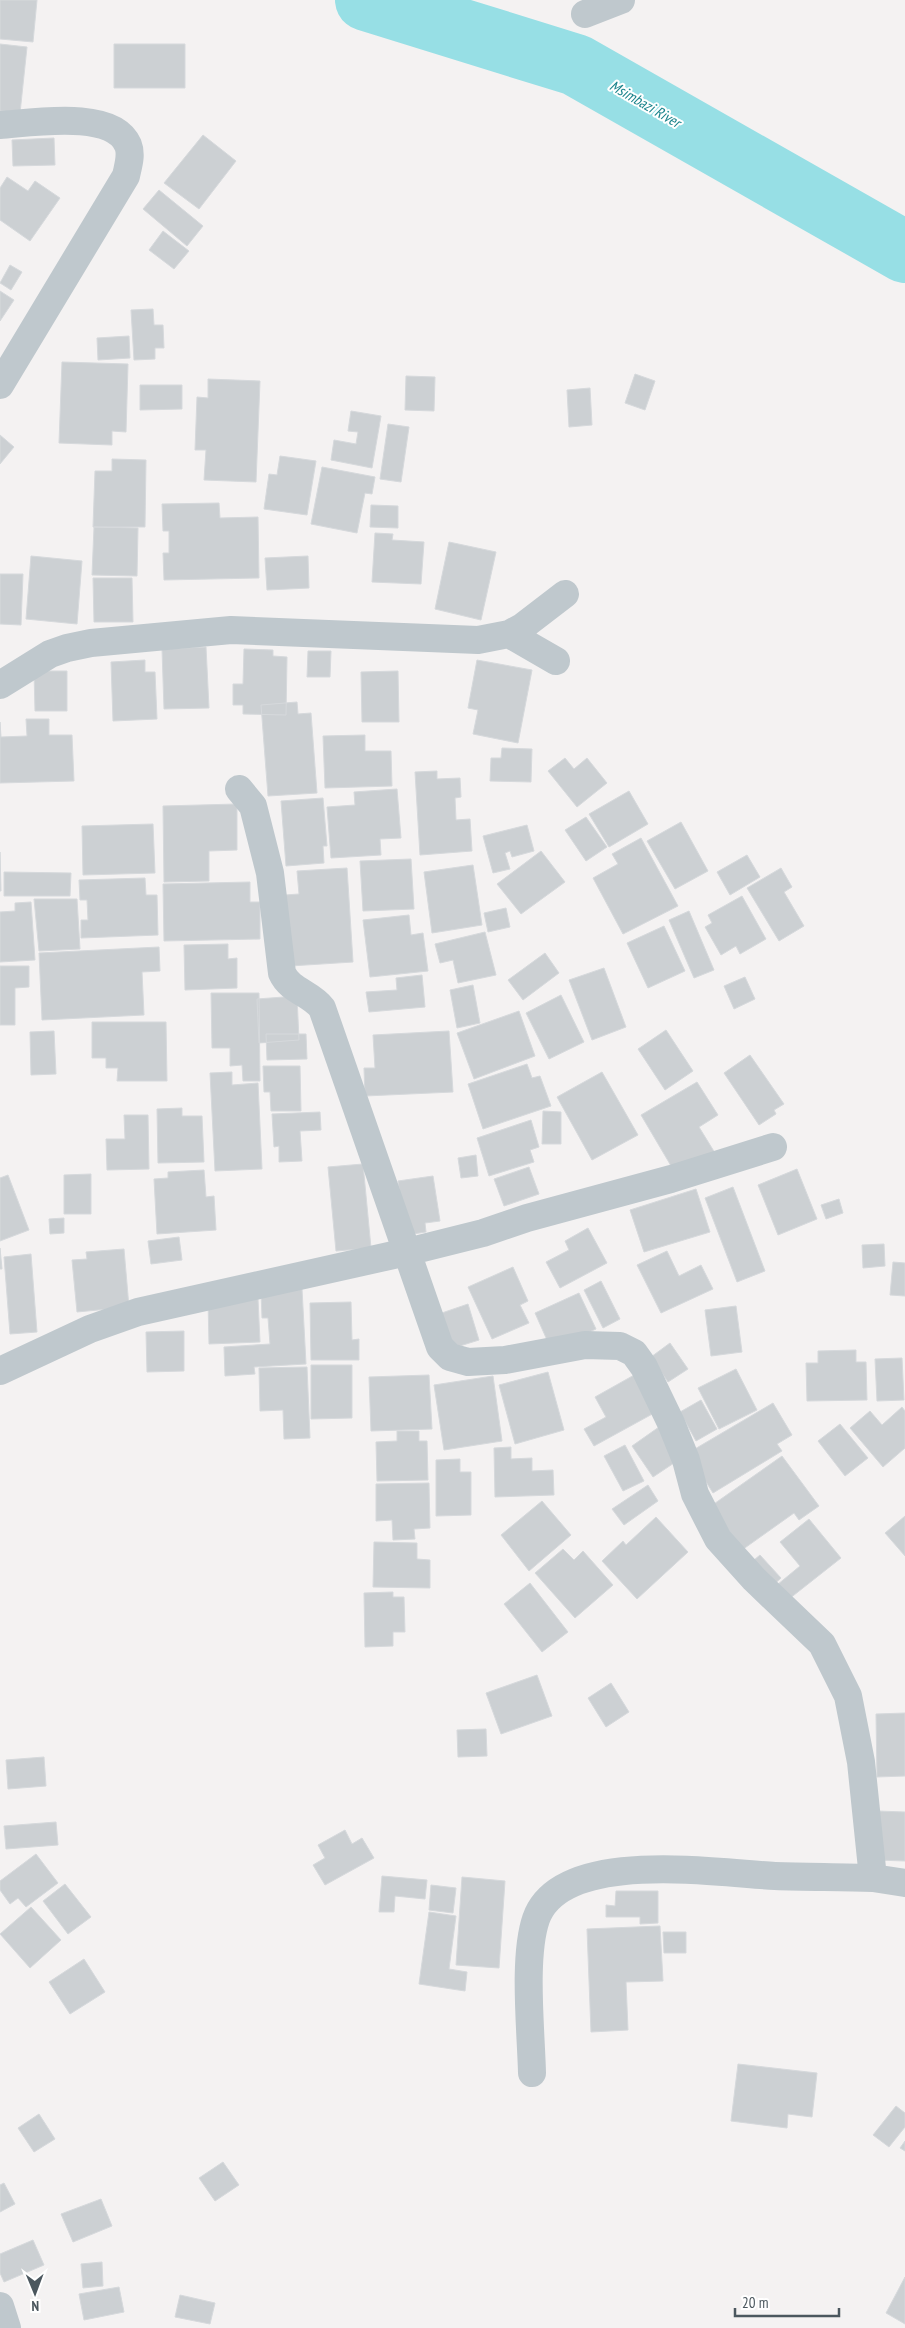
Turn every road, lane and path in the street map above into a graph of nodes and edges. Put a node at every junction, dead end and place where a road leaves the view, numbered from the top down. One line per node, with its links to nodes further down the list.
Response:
1 (622, 0): 2 (street)
2 (584, 14)
3 (0, 125): 4 (street)
4 (0, 385)
5 (565, 594): 6 (street)
6 (509, 634): 7 (street); 8 (street)
7 (556, 661)
8 (0, 685)
9 (239, 789): 11 (street)
10 (773, 1147): 11 (street)
11 (407, 1252): 12 (street); 13 (street)
12 (0, 1371)
13 (873, 1878): 14 (street); 15 (street)
14 (905, 1883)
15 (532, 2073)
16 (0, 2306): 17 (street)
17 (7, 2328)

